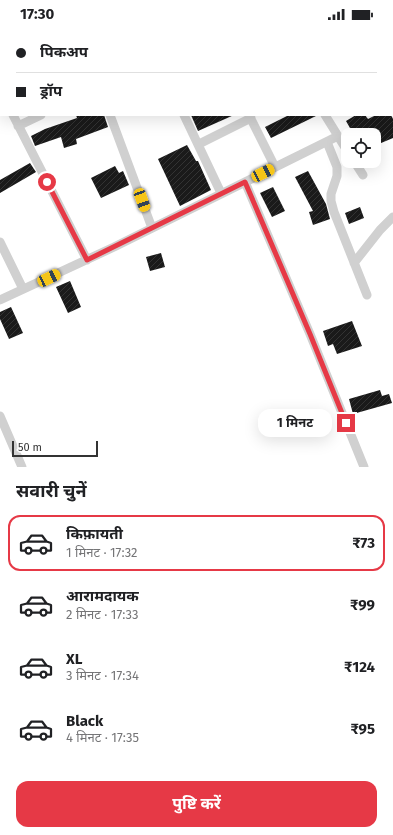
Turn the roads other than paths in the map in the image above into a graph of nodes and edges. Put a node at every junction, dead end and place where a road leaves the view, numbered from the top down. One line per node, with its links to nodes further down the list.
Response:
1 (13, 116): 7 (street)
2 (40, 116): 7 (street)
3 (110, 116): 18 (street)
4 (185, 116): 11 (street)
5 (326, 116): 8 (street)
6 (250, 117): 11 (street); 12 (street)
7 (18, 126): 20 (street)
8 (338, 136): 9 (street); 10 (street)
9 (341, 141)
10 (327, 142): 12 (street); 21 (street)
11 (199, 144): 16 (street)
12 (275, 167): 15 (street)
13 (358, 168): 14 (street)
14 (363, 175)
15 (245, 182): 16 (street); 27 (street)
16 (222, 193): 18 (street)
17 (393, 217): 21 (street)
18 (152, 228): 20 (street)
19 (0, 242): 22 (street)
20 (87, 260): 22 (street)
21 (354, 263): 23 (street)
22 (23, 289): 24 (street)
23 (367, 295)
24 (0, 300)
25 (0, 416): 26 (street)
26 (22, 467)
27 (364, 467)

